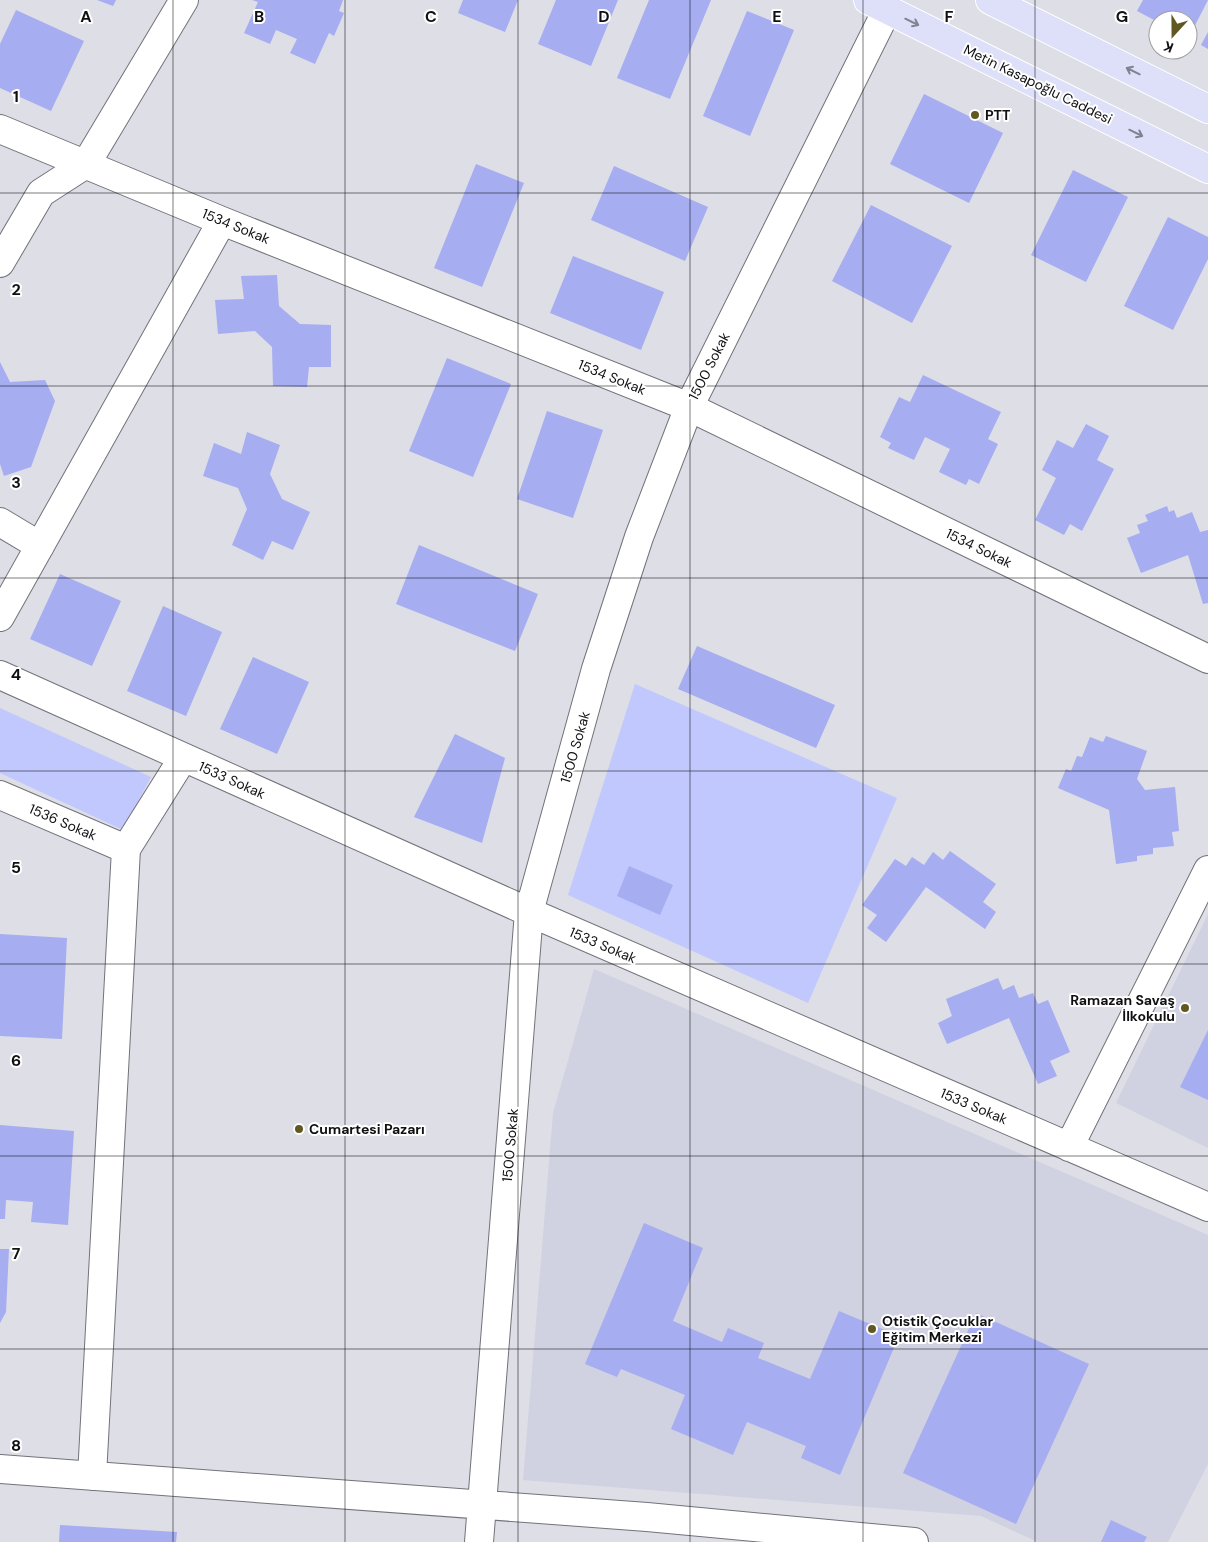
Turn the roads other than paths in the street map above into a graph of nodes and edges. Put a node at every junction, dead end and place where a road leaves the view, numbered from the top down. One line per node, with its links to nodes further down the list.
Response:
1 (184, 0): 6 (street)
2 (990, 0): 4 (main road, one-way to 2)
3 (878, 5): 7 (main road, Metin Kasapoğlu Caddesi, one-way to 7); 10 (street, 1500 Sokak)
4 (1208, 109)
5 (0, 129): 6 (street, 1534 Sokak)
6 (86, 164): 8 (street, 1534 Sokak); 9 (street)
7 (1208, 169)
8 (222, 221): 10 (street, 1534 Sokak); 12 (street)
9 (0, 263)
10 (689, 408): 14 (street, 1534 Sokak); 20 (street, 1500 Sokak)
11 (0, 522): 12 (street)
12 (40, 546): 13 (street)
13 (0, 617)
14 (1208, 658)
15 (0, 675): 16 (street, 1533 Sokak)
16 (183, 758): 18 (street); 20 (street, 1533 Sokak)
17 (0, 795): 18 (street, 1536 Sokak)
18 (126, 848): 24 (street)
19 (1208, 870): 21 (street)
20 (529, 912): 21 (street, 1533 Sokak); 25 (street, 1500 Sokak)
21 (1069, 1147): 22 (street, 1533 Sokak)
22 (1208, 1207)
23 (0, 1469): 24 (street)
24 (92, 1476): 25 (street)
25 (481, 1505): 26 (street, 1500 Sokak); 27 (street)
26 (479, 1542)
27 (914, 1542)

